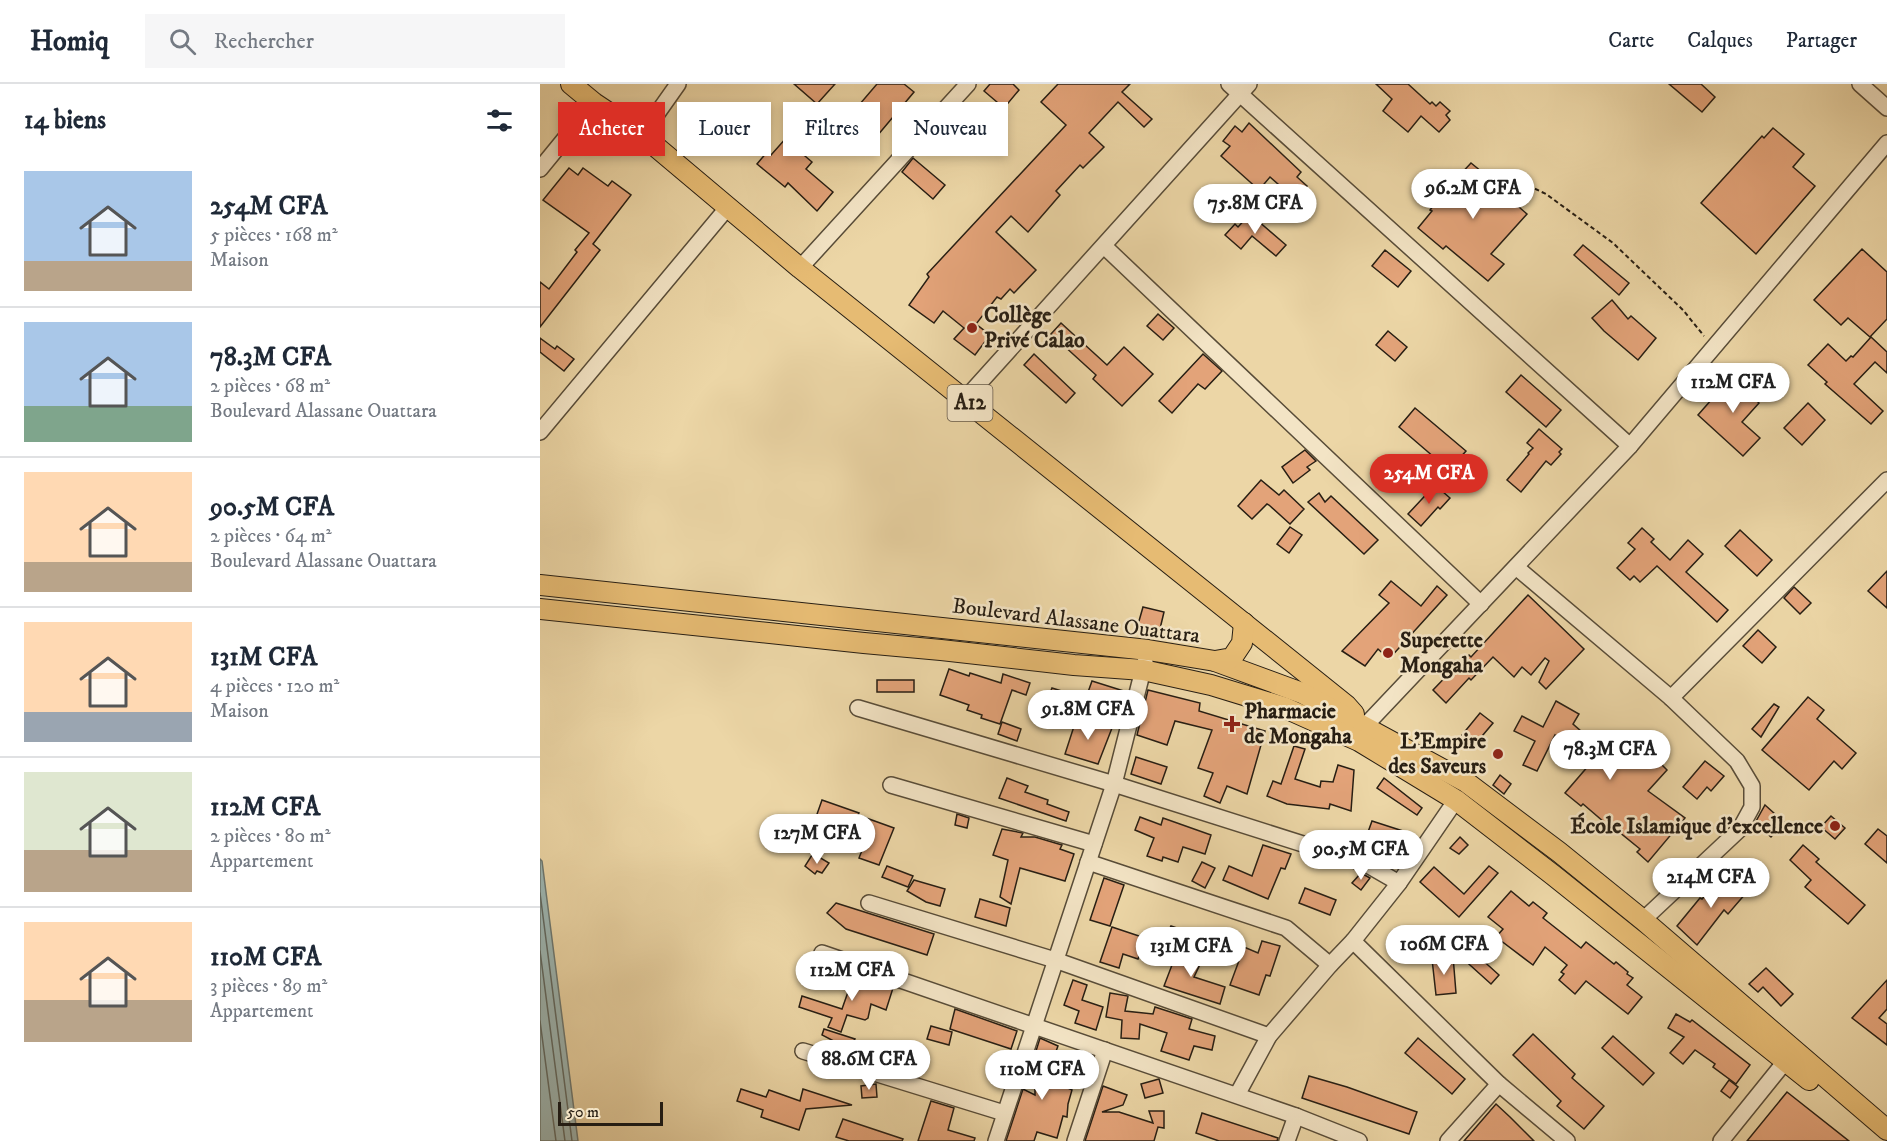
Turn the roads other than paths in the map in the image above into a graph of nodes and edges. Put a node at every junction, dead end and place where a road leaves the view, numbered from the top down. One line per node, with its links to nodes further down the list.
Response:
1 (571, 84): 6 (main road, A12)
2 (678, 84): 7 (street)
3 (968, 84): 15 (street)
4 (1860, 84): 8 (street)
5 (1239, 87): 14 (street); 18 (street)
6 (593, 102)
7 (665, 102)
8 (1887, 108)
9 (1887, 143): 18 (street)
10 (558, 147): 12 (street)
11 (665, 154): 13 (main road, A12)
12 (540, 169)
13 (728, 207): 15 (main road, A12); 17 (street)
14 (1104, 246): 16 (street); 22 (street)
15 (800, 268): 16 (main road, A12)
16 (965, 399): 24 (main road, A12)
17 (540, 432)
18 (1630, 446): 20 (street)
19 (1887, 480): 28 (street)
20 (1516, 567): 22 (street); 28 (street)
21 (540, 585): 25 (main road, Boulevard Alassane Ouattara / A12)
22 (1481, 604): 30 (street)
23 (540, 609): 27 (main road, Boulevard Alassane Ouattara / A12)
24 (1244, 623): 26 (main road); 30 (main road, A12)
25 (1148, 650): 26 (main road, Boulevard Alassane Ouattara / A12); 27 (street)
26 (1215, 661): 30 (main road, Boulevard Alassane Ouattara / A12)
27 (1143, 670): 30 (main road, Boulevard Alassane Ouattara / A12); 32 (street)
28 (1671, 698): 38 (street)
29 (858, 708): 32 (street)
30 (1362, 734): 33 (main road, Boulevard Alassane Ouattara / A12); 38 (main road, Boulevard Alassane Ouattara / A12)
31 (891, 784): 34 (street)
32 (1114, 784): 34 (street); 36 (street)
33 (1456, 800): 36 (street); 47 (main road, Boulevard Alassane Ouattara / A12)
34 (1094, 844): 35 (street)
35 (1088, 862): 41 (street); 42 (street)
36 (1399, 883): 39 (street)
37 (869, 903): 41 (street)
38 (1643, 921): 47 (main road, Boulevard Alassane Ouattara / A12)
39 (1353, 941): 42 (street); 48 (street)
40 (822, 953): 43 (street)
41 (1055, 960): 43 (street); 44 (street)
42 (1330, 965): 44 (street)
43 (1033, 1025): 45 (street); 50 (street)
44 (1269, 1036): 49 (street)
45 (1105, 1050): 49 (street); 54 (street)
46 (803, 1051): 50 (street)
47 (1789, 1056): 52 (main road, Boulevard Alassane Ouattara / A12); 59 (street); 60 (main road, Boulevard Alassane Ouattara / A12)
48 (1499, 1084): 57 (street); 58 (street)
49 (1237, 1095): 51 (street)
50 (1004, 1113): 53 (street)
51 (1296, 1116): 55 (street); 56 (street)
52 (1887, 1130)
53 (996, 1141)
54 (1075, 1141)
55 (1287, 1141)
56 (1359, 1141)
57 (1448, 1141)
58 (1567, 1141)
59 (1720, 1141)
60 (1884, 1141)

